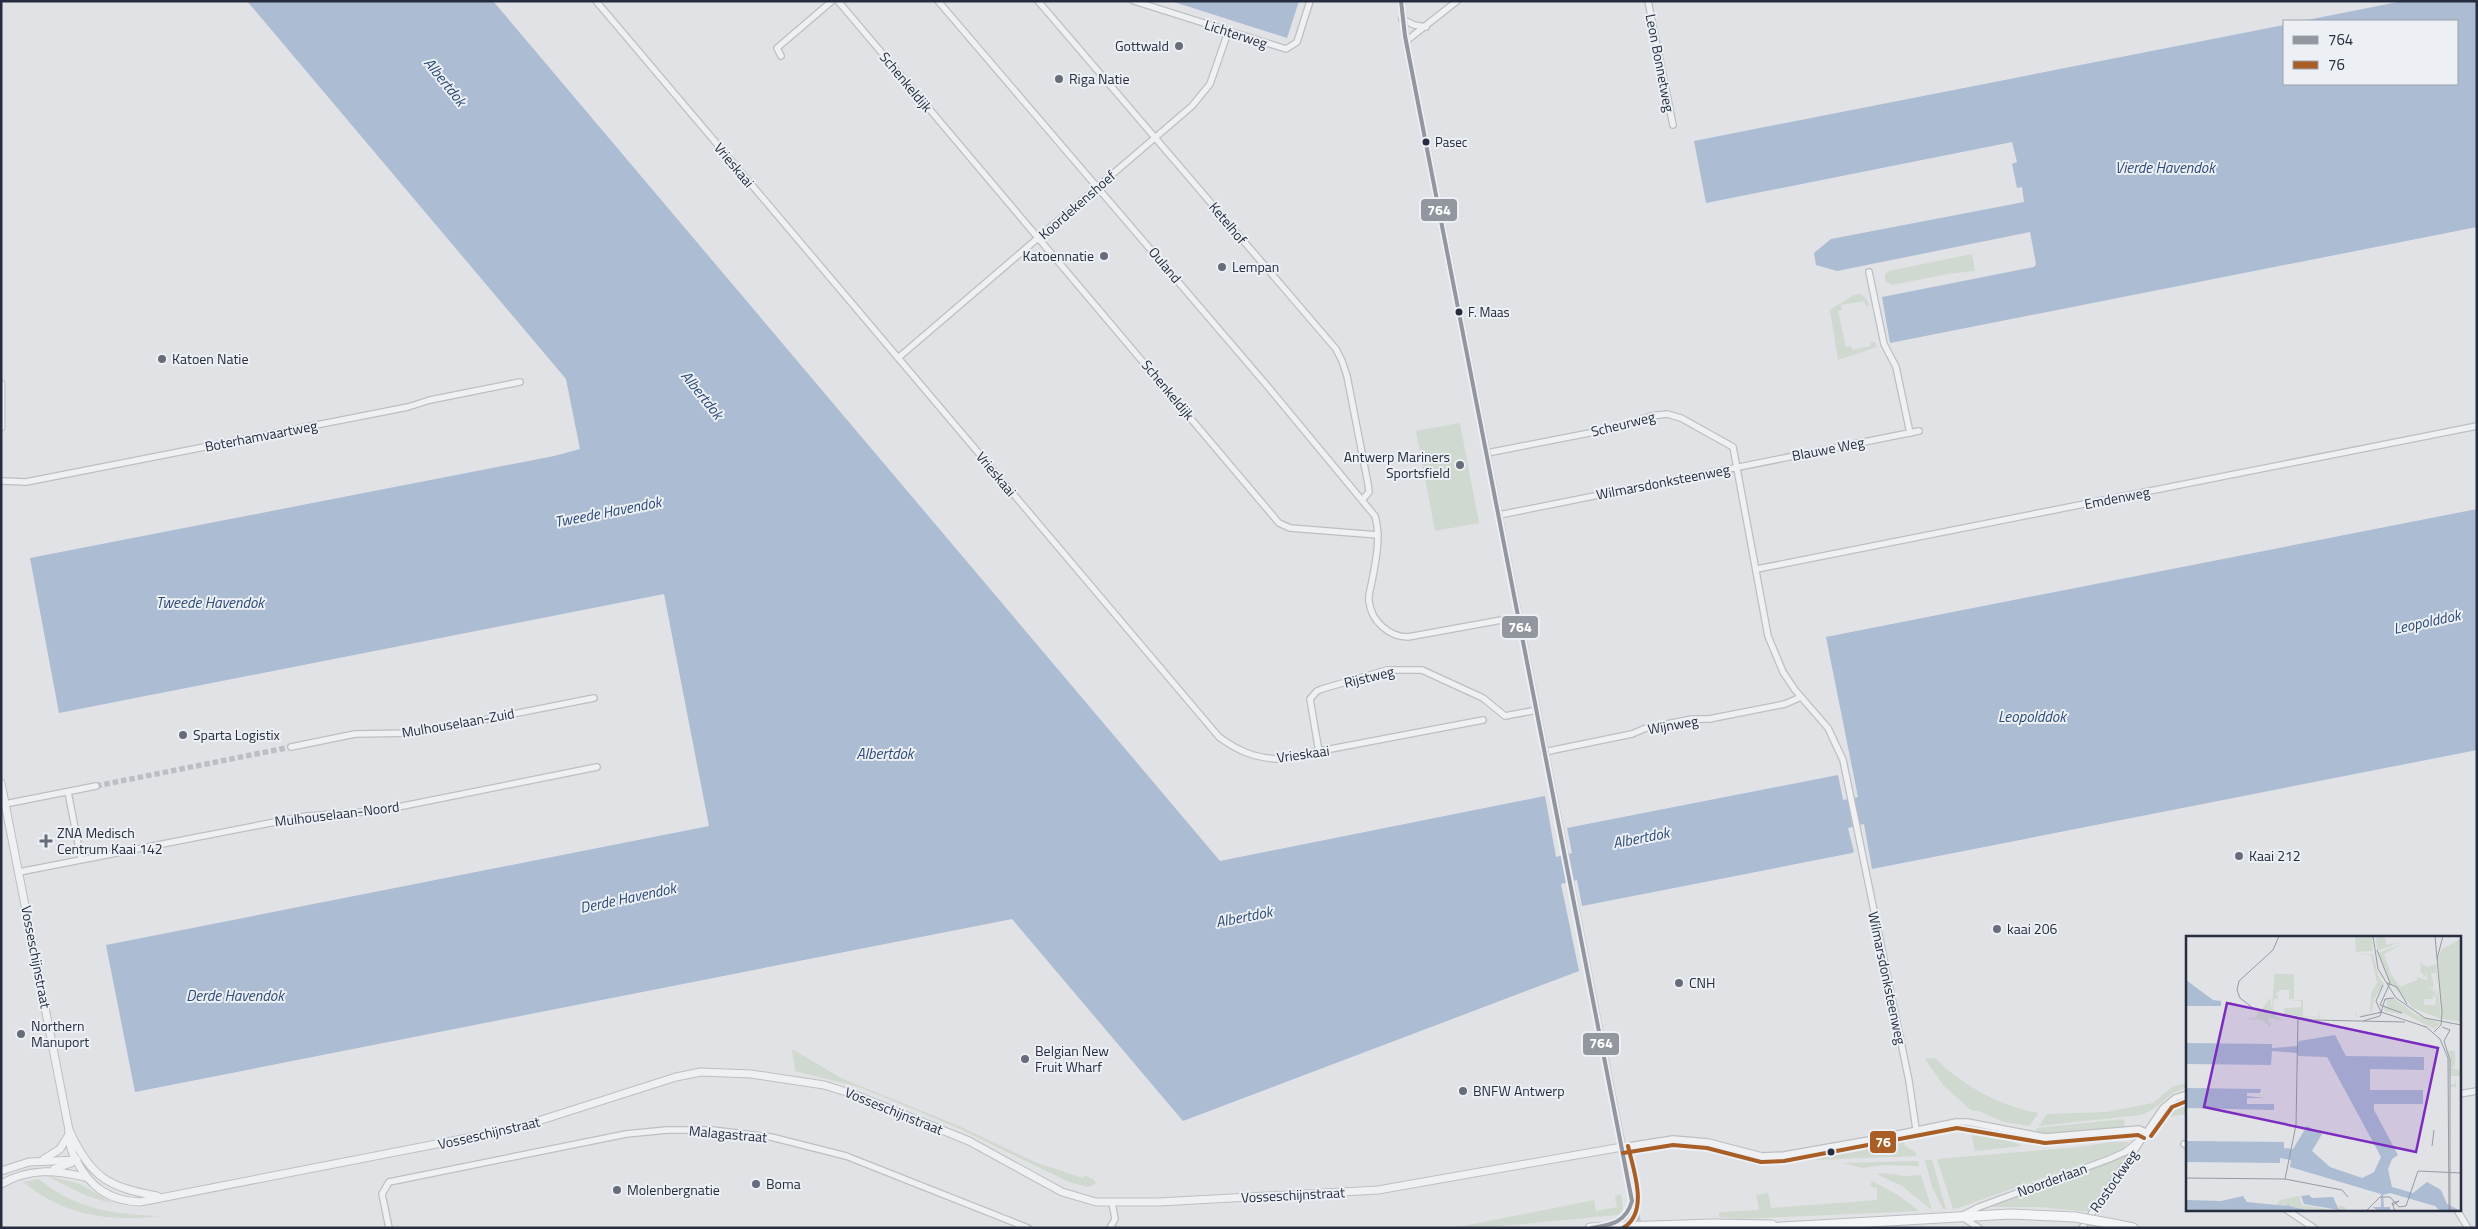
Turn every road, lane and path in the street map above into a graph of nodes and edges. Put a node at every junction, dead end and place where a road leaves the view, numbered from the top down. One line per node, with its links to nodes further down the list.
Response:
1 (596, 1): 21 (street, Vrieskaai)
2 (832, 1): 15 (street)
3 (838, 1): 19 (street, Schenkeldijk)
4 (938, 1): 18 (street, Ouland)
5 (1038, 1): 17 (street, Ketelhof)
6 (1134, 1): 13 (street, Lichterweg)
7 (1310, 1): 13 (street, Lichterweg)
8 (1401, 1): 11 (main road)
9 (1457, 1): 12 (street)
10 (1648, 1): 16 (street, Leon Bonnetweg)
11 (1402, 19): 12 (street); 14 (main road)
12 (1426, 27): 14 (street)
13 (1228, 32): 17 (street, Koordekenshoef)
14 (1406, 41): 28 (main road)
15 (781, 56)
16 (1673, 125)
17 (1155, 138): 18 (street, Koordekenshoef); 31 (street, Ketelhof)
18 (1098, 186): 19 (street, Koordekenshoef); 31 (street, Ouland)
19 (1038, 238): 21 (street, Koordekenshoef); 33 (street, Schenkeldijk)
20 (1869, 272): 27 (street)
21 (898, 358): 41 (street, Vrieskaai)
22 (520, 382): 30 (street, Boterhamvaartweg)
23 (1, 384): 25 (street)
24 (2477, 426): 34 (street, Emdenweg)
25 (1, 427)
26 (1919, 431): 27 (street, Blauwe Weg)
27 (1910, 433): 29 (street, Blauwe Weg)
28 (1486, 453): 29 (street, Scheurweg); 32 (main road)
29 (1737, 468): 32 (street, Wilmarsdonksteenweg); 34 (street, Wilmarsdonksteenweg)
30 (1, 481)
31 (1363, 499): 33 (street, Ouland)
32 (1499, 514): 35 (main road)
33 (1378, 535): 35 (street)
34 (1757, 569): 36 (street, Wilmarsdonksteenweg)
35 (1518, 616): 38 (main road)
36 (1801, 697): 42 (street, Wijnweg); 53 (street, Wilmarsdonksteenweg)
37 (594, 698): 40 (street, Mulhouselaan-Zuid)
38 (1537, 710): 41 (street, Rijstweg); 42 (main road)
39 (1483, 720): 41 (street, Vrieskaai)
40 (291, 747)
41 (1319, 752)
42 (1544, 752): 57 (main road)
43 (597, 767): 48 (street, Mulhouselaan-Noord)
44 (1, 783): 47 (street, Vosseschijnstraat)
45 (96, 786): 46 (street)
46 (68, 792): 47 (street); 48 (street)
47 (5, 804): 49 (street, Vosseschijnstraat)
48 (81, 859): 49 (street, Mulhouselaan-Noord)
49 (19, 872): 54 (street, Vosseschijnstraat)
50 (2477, 1091): 52 (street)
51 (2186, 1094): 55 (street, Rostockweg)
52 (2460, 1094)
53 (1916, 1129): 55 (street); 57 (street)
54 (69, 1132): 58 (street, Vosseschijnstraat); 59 (street, Vosseschijnstraat); 60 (street)
55 (2146, 1132): 56 (street, Rostockweg)
56 (2140, 1140): 71 (street, Noorderlaan); 81 (street, Rostockweg)
57 (1622, 1147): 67 (main road); 68 (street, Vosseschijnstraat)
58 (79, 1148): 59 (street); 61 (street, Vosseschijnstraat)
59 (76, 1159): 60 (street); 61 (street); 62 (street); 64 (street, Vosseschijnstraat)
60 (42, 1160): 63 (street)
61 (92, 1169): 66 (street, Vosseschijnstraat)
62 (49, 1170): 64 (street); 65 (street)
63 (1, 1171)
64 (85, 1177): 66 (street, Vosseschijnstraat)
65 (1, 1184)
66 (163, 1198): 68 (street, Vosseschijnstraat)
67 (1632, 1201): 73 (main road); 78 (main road)
68 (1112, 1202): 77 (street)
69 (2290, 1212): 74 (street)
70 (2458, 1212): 83 (street)
71 (1961, 1216): 72 (main road, Noorderlaan); 80 (street); 82 (main road, Noorderlaan, bridge)
72 (1790, 1225): 73 (main road, Noorderlaan); 79 (main road, Noorderlaan)
73 (1637, 1227): 78 (main road, Noorderlaan)
74 (2312, 1227)
75 (389, 1228): 76 (street, Malagastraat)
76 (1028, 1228)
77 (1110, 1228)
78 (1591, 1228)
79 (1766, 1228)
80 (1979, 1228)
81 (2082, 1228)
82 (2133, 1228)
83 (2468, 1228)

